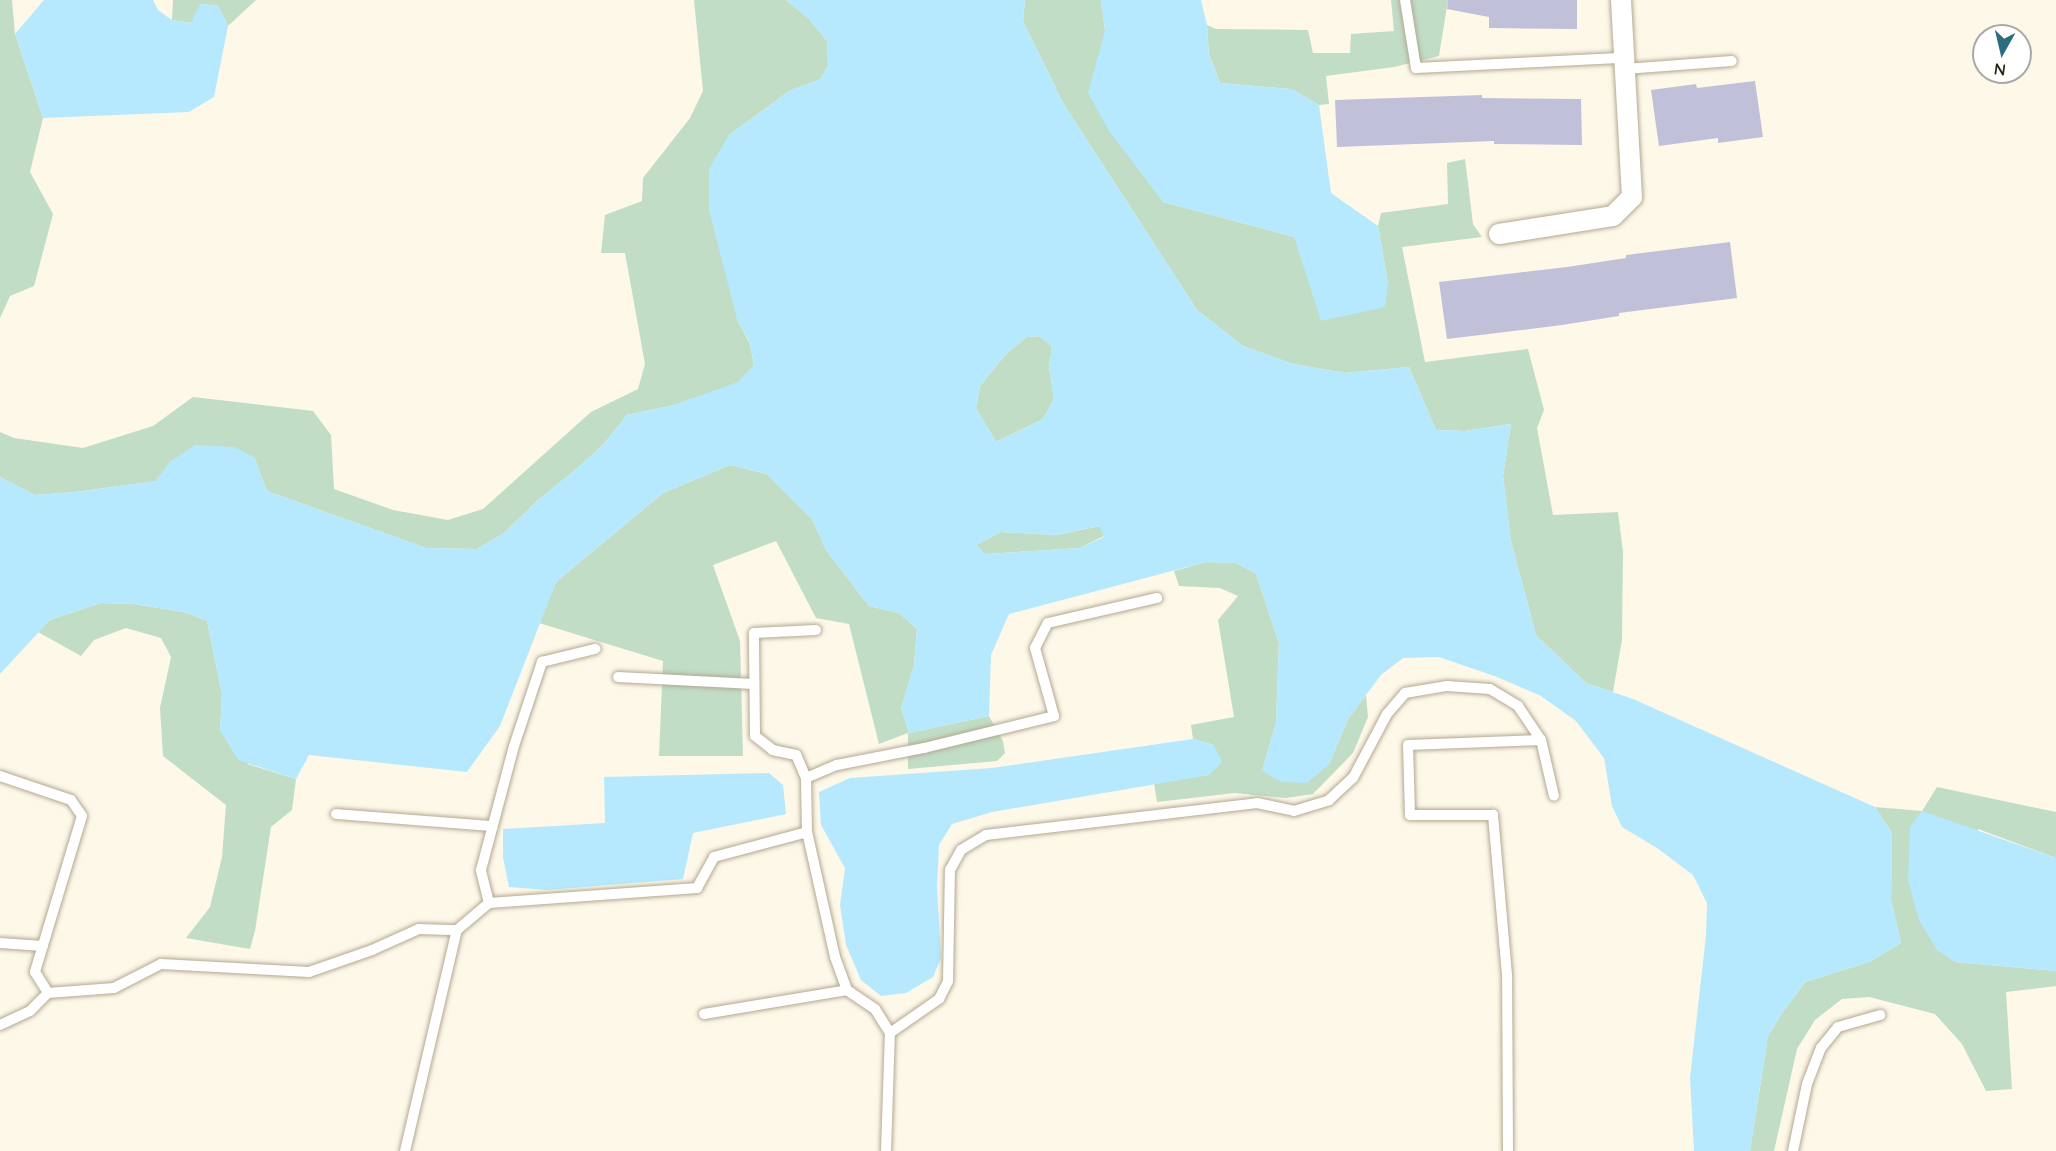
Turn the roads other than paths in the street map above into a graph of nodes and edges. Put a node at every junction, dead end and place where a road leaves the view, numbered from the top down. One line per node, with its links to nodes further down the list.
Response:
1 (1405, 0): 4 (lane)
2 (1621, 0): 4 (street)
3 (1732, 61): 4 (lane)
4 (1625, 64): 5 (street)
5 (1499, 234)
6 (1157, 598): 13 (lane)
7 (816, 630): 10 (lane)
8 (595, 649): 16 (lane)
9 (618, 677): 10 (lane)
10 (754, 684): 13 (lane)
11 (1541, 740): 14 (lane); 27 (lane); 30 (lane)
12 (0, 776): 21 (lane)
13 (806, 778): 17 (lane)
14 (1554, 796)
15 (336, 814): 16 (lane)
16 (493, 826): 18 (lane)
17 (807, 832): 18 (lane); 22 (lane)
18 (489, 903): 19 (lane)
19 (457, 930): 23 (lane); 28 (lane)
20 (0, 943): 21 (lane)
21 (43, 946): 23 (lane)
22 (848, 990): 24 (lane); 27 (lane)
23 (48, 993): 26 (lane)
24 (704, 1014)
25 (1880, 1015): 31 (lane)
26 (0, 1025)
27 (890, 1034): 29 (lane)
28 (405, 1151)
29 (886, 1151)
30 (1508, 1151)
31 (1792, 1151)

